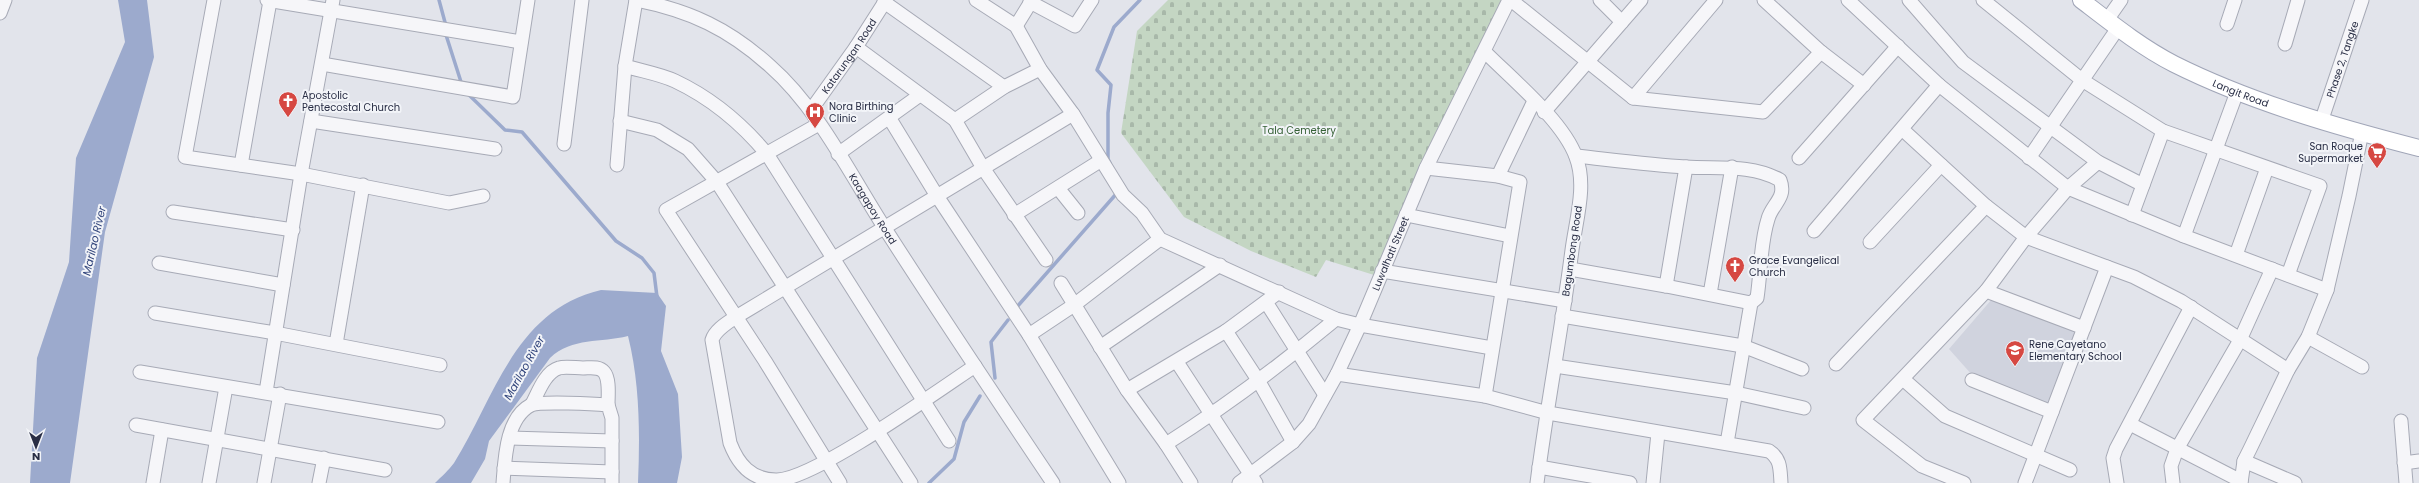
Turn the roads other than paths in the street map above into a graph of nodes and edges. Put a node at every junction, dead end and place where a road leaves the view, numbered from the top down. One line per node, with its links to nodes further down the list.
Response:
1 (5, 0): 25 (street)
2 (214, 0): 73 (street)
3 (269, 0): 24 (street); 73 (street)
4 (528, 0): 30 (street)
5 (582, 0): 61 (street)
6 (636, 0): 38 (street); 48 (street, Kaagapay Road)
7 (976, 0): 29 (street)
8 (1092, 0): 23 (street)
9 (1510, 0): 34 (street, Luwalhati Street); 36 (street)
10 (1600, 0): 26 (street)
11 (1641, 0): 26 (street)
12 (1716, 0): 46 (street)
13 (1764, 0): 35 (street)
14 (1848, 0): 32 (street)
15 (1909, 0): 57 (street)
16 (1983, 0): 40 (street)
17 (2081, 0): 27 (main road, Langit Road)
18 (2121, 0): 27 (street)
19 (2235, 0): 28 (street)
20 (2298, 0): 31 (street)
21 (2362, 0): 52 (street, Phase 2, Tangke)
22 (885, 1): 33 (street, Katarungan Road); 43 (street)
23 (1031, 1): 29 (street)
24 (332, 5): 30 (street); 37 (street)
25 (0, 13)
26 (1622, 22): 36 (street)
27 (2112, 24): 40 (street); 44 (main road, Langit Road)
28 (2227, 24)
29 (1016, 26): 39 (street)
30 (521, 42): 37 (street)
31 (2285, 44)
32 (1898, 46): 41 (street); 42 (street)
33 (856, 47): 45 (street); 48 (street, Katarungan Road)
34 (1485, 52): 47 (street, Bagumbong Road); 77 (street, Luwalhati Street)
35 (1821, 52): 41 (street); 46 (street)
36 (1587, 61): 46 (street); 49 (street)
37 (322, 64): 54 (street)
38 (625, 66): 55 (street); 65 (street)
39 (1040, 69): 43 (street); 50 (street)
40 (2082, 80): 57 (street); 59 (street)
41 (1864, 85): 68 (street)
42 (1939, 85): 58 (street); 69 (street)
43 (1004, 87): 53 (street)
44 (2237, 92): 52 (main road, Langit Road); 64 (street)
45 (920, 95): 51 (street); 53 (street)
46 (1633, 98)
47 (1534, 101): 49 (street, Bagumbong Road); 81 (street)
48 (811, 110): 56 (street, Kaagapay Road)
49 (1544, 112): 67 (street, Bagumbong Road)
50 (1073, 114): 70 (street); 76 (street)
51 (890, 119): 66 (street); 88 (street)
52 (2322, 119): 60 (main road, Langit Road)
53 (955, 120): 76 (street)
54 (311, 121): 63 (street); 80 (street)
55 (620, 121): 74 (street); 82 (street)
56 (819, 124): 65 (street); 66 (street, Kaagapay Road)
57 (2049, 127): 69 (street); 71 (street)
58 (1903, 130): 72 (street); 97 (street)
59 (2163, 131): 64 (street); 84 (street)
60 (2362, 132): 62 (main road, Langit Road); 118 (street)
61 (564, 144)
62 (2419, 148)
63 (495, 149)
64 (2215, 149): 79 (street); 99 (street)
65 (766, 154): 82 (street); 104 (street)
66 (838, 154): 95 (street, Kaagapay Road)
67 (1576, 156): 78 (street); 109 (street, Bagumbong Road)
68 (1799, 158)
69 (2029, 158): 86 (street)
70 (1100, 161): 85 (street); 101 (street)
71 (2098, 162): 84 (street); 86 (street)
72 (1941, 164): 89 (street); 102 (street)
73 (241, 165): 80 (street)
74 (617, 165)
75 (1732, 167): 78 (street); 121 (street); 124 (street)
76 (983, 168): 88 (street); 92 (street)
77 (1426, 168): 81 (street); 93 (street, Luwalhati Street)
78 (1686, 168): 115 (street)
79 (2267, 168): 103 (street); 112 (street)
80 (302, 174): 83 (street); 96 (street)
81 (1498, 176): 98 (street)
82 (717, 182): 116 (street); 129 (street)
83 (363, 185): 87 (street); 138 (street)
84 (2143, 185): 94 (street)
85 (1058, 188): 91 (street); 92 (street)
86 (2068, 188): 94 (street); 100 (street)
87 (483, 196)
88 (937, 196): 95 (street); 135 (street)
89 (1986, 206): 100 (street); 144 (street)
90 (173, 212): 96 (street)
91 (1078, 212)
92 (1014, 215): 105 (street)
93 (1406, 215): 98 (street); 111 (street, Luwalhati Street)
94 (2132, 215): 99 (street)
95 (884, 228): 104 (street); 146 (street, Kaagapay Road)
96 (293, 230): 114 (street)
97 (1814, 231)
98 (1510, 236): 117 (street)
99 (2184, 236): 103 (street)
100 (2026, 237): 108 (street); 119 (street)
101 (1160, 239): 107 (street); 125 (street)
102 (1870, 242)
103 (2236, 255): 110 (street)
104 (832, 259): 116 (street); 163 (street)
105 (1046, 260)
106 (159, 263): 114 (street)
107 (1220, 265): 120 (street); 140 (street)
108 (2107, 267): 126 (street); 132 (street)
109 (1570, 269): 115 (street); 122 (street, Bagumbong Road)
110 (2272, 269): 112 (street); 137 (street)
111 (1382, 271): 117 (street); 131 (street, Luwalhati Street)
112 (2288, 275): 118 (street)
113 (1061, 283): 125 (street)
114 (283, 285): 134 (street)
115 (1666, 286): 121 (street)
116 (785, 288): 129 (street); 175 (street)
117 (1502, 289): 122 (street); 141 (street)
118 (2327, 290): 136 (street)
119 (1986, 291): 132 (street); 153 (street)
120 (1279, 292): 123 (street); 130 (street)
121 (1710, 294): 124 (street)
122 (1565, 301): 128 (street, Bagumbong Road)
123 (1266, 302): 133 (street); 142 (street)
124 (1751, 303): 139 (street)
125 (1074, 305): 135 (street); 140 (street)
126 (2191, 307): 137 (street); 172 (street)
127 (155, 313): 134 (street)
128 (1562, 316): 139 (street); 147 (street, Bagumbong Road)
129 (736, 317): 189 (street); 189 (street)
130 (1336, 319): 131 (street); 142 (street)
131 (1360, 325): 141 (street); 152 (street, Luwalhati Street)
132 (2084, 328): 167 (street)
133 (1226, 331): 143 (street); 154 (street)
134 (275, 333): 138 (street); 158 (street)
135 (1029, 335): 208 (street)
136 (2308, 338): 148 (street); 150 (street)
137 (2240, 340): 150 (street); 185 (street)
138 (336, 344): 145 (street)
139 (1743, 346): 149 (street); 159 (street)
140 (1100, 347): 157 (street)
141 (1492, 348): 162 (street)
142 (1297, 352): 154 (street); 161 (street)
143 (1177, 362): 157 (street); 169 (street)
144 (1836, 364)
145 (440, 365)
146 (975, 366): 163 (street); 207 (street, Kaagapay Road)
147 (1554, 366): 159 (street); 168 (street, Bagumbong Road)
148 (2362, 367)
149 (1802, 370)
150 (2288, 370): 190 (street)
151 (140, 372): 156 (street)
152 (1337, 374): 161 (street, Luwalhati Street); 162 (street)
153 (1903, 379): 186 (street); 215 (street)
154 (1258, 380): 169 (street); 181 (street)
155 (1972, 380): 167 (street)
156 (226, 387): 158 (street); 178 (street)
157 (1127, 390): 183 (street)
158 (266, 392): 160 (street)
159 (1736, 393): 166 (street); 182 (street)
160 (280, 394): 171 (street); 184 (street)
161 (1325, 395): 181 (street, Luwalhati Street)
162 (1484, 396): 168 (street)
163 (922, 401): 175 (street); 180 (street)
164 (532, 404): 165 (street); 165 (street); 177 (street)
165 (608, 405): 179 (street)
166 (1804, 408)
167 (2052, 412): 186 (street)
168 (1548, 413): 176 (street); 192 (street, Bagumbong Road)
169 (1211, 415): 183 (street); 197 (street)
170 (2401, 421): 191 (street)
171 (438, 422)
172 (2130, 424): 185 (street); 217 (street)
173 (136, 425): 174 (street)
174 (162, 430): 178 (street); 200 (street)
175 (876, 431): 189 (street); 206 (street)
176 (1658, 433): 182 (street); 213 (street)
177 (510, 438): 179 (street); 193 (street)
178 (217, 439): 184 (street); 201 (street)
179 (612, 441): 196 (street)
180 (949, 441)
181 (1293, 442): 197 (street, Luwalhati Street)
182 (1728, 443): 214 (street)
183 (1166, 444): 209 (street)
184 (271, 449): 187 (street); 202 (street)
185 (2177, 449): 199 (street); 218 (street)
186 (2036, 457): 195 (street); 216 (street)
187 (324, 458): 194 (street); 203 (street)
188 (2419, 461): 191 (street)
189 (826, 462): 205 (street)
190 (2244, 462): 199 (street); 219 (street)
191 (2404, 463): 220 (street)
192 (1539, 467): 198 (street); 211 (street, Bagumbong Road)
193 (504, 468): 196 (street); 204 (street)
194 (385, 470)
195 (2070, 470)
196 (612, 478)
197 (1253, 479): 210 (street, Luwalhati Street)
198 (1598, 480): 212 (street)
199 (2241, 482)
200 (153, 483)
201 (209, 483)
202 (264, 483)
203 (319, 483)
204 (503, 483)
205 (840, 483)
206 (911, 483)
207 (1053, 483)
208 (1119, 483)
209 (1191, 483)
210 (1239, 483)
211 (1537, 483)
212 (1630, 483)
213 (1653, 483)
214 (1781, 483)
215 (1964, 483)
216 (2025, 483)
217 (2117, 483)
218 (2173, 483)
219 (2295, 483)
220 (2402, 483)

